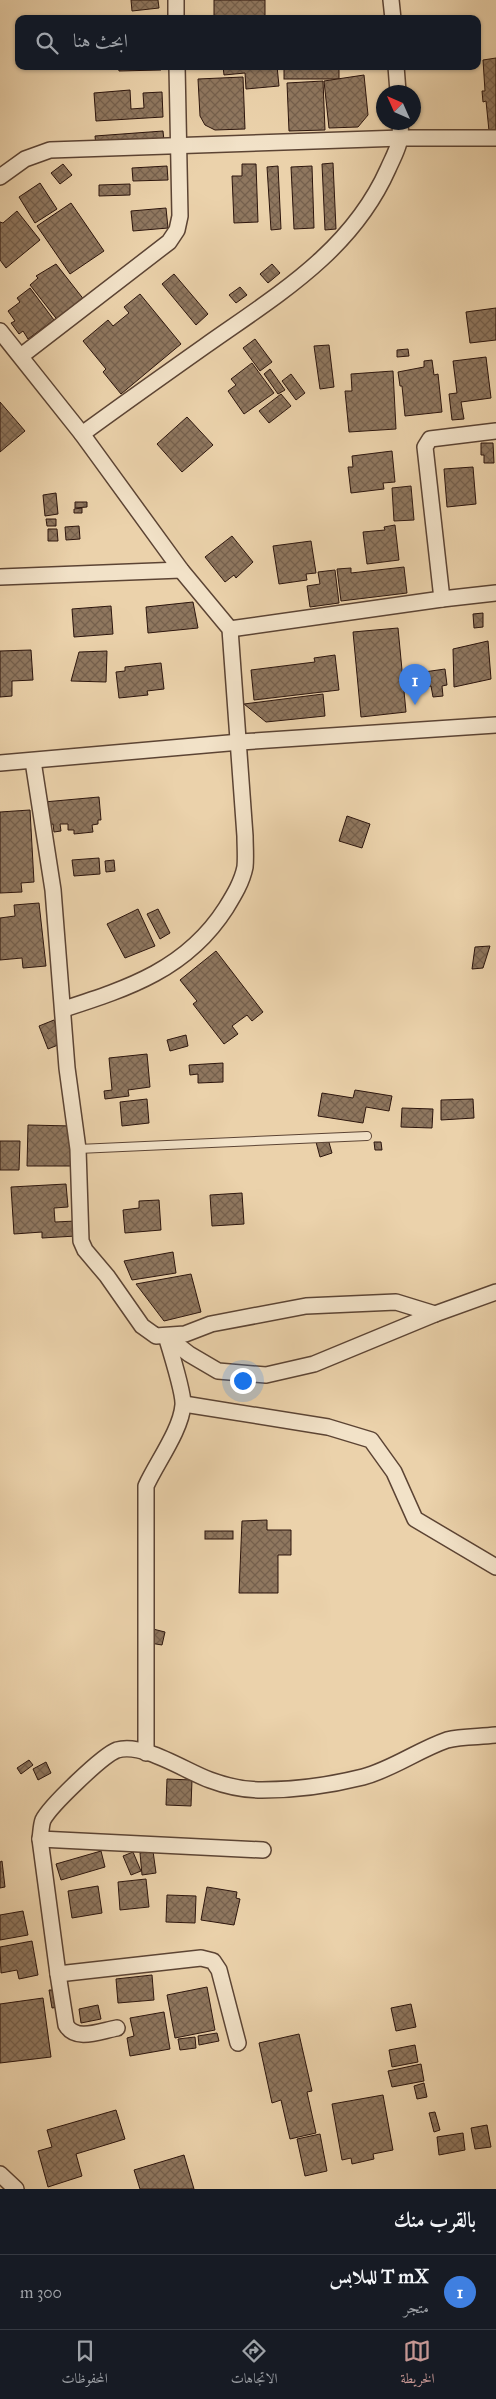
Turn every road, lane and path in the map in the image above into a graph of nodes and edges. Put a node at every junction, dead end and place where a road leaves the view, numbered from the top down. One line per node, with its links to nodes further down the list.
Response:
1 (176, 0): 3 (street)
2 (391, 0): 4 (street)
3 (176, 15)
4 (393, 15)
5 (177, 70): 11 (street)
6 (396, 70): 7 (street)
7 (397, 85)
8 (401, 130): 9 (street)
9 (402, 138): 10 (street); 11 (street); 16 (street)
10 (496, 138)
11 (177, 147): 12 (street); 14 (street)
12 (0, 177)
13 (0, 331): 14 (street)
14 (21, 356): 16 (street)
15 (496, 431): 20 (street)
16 (82, 434): 17 (street)
17 (180, 570): 18 (street); 21 (street)
18 (0, 577)
19 (496, 593): 20 (street)
20 (442, 598): 21 (street)
21 (230, 629): 23 (street)
22 (496, 725): 23 (street)
23 (240, 742): 24 (street); 26 (street)
24 (33, 761): 25 (street); 26 (street)
25 (0, 763)
26 (64, 1009): 28 (street)
27 (367, 1136): 28 (lane)
28 (78, 1149): 31 (street)
29 (496, 1292): 30 (street)
30 (435, 1314): 31 (street); 31 (street)
31 (166, 1336): 32 (street)
32 (184, 1404): 33 (street); 35 (street)
33 (496, 1567)
34 (496, 1735): 35 (street)
35 (146, 1753): 36 (street)
36 (40, 1839): 37 (street); 38 (street)
37 (263, 1850)
38 (58, 1974): 39 (street); 40 (street)
39 (117, 2028)
40 (238, 2043)
41 (0, 2174): 42 (street)
42 (16, 2189)

